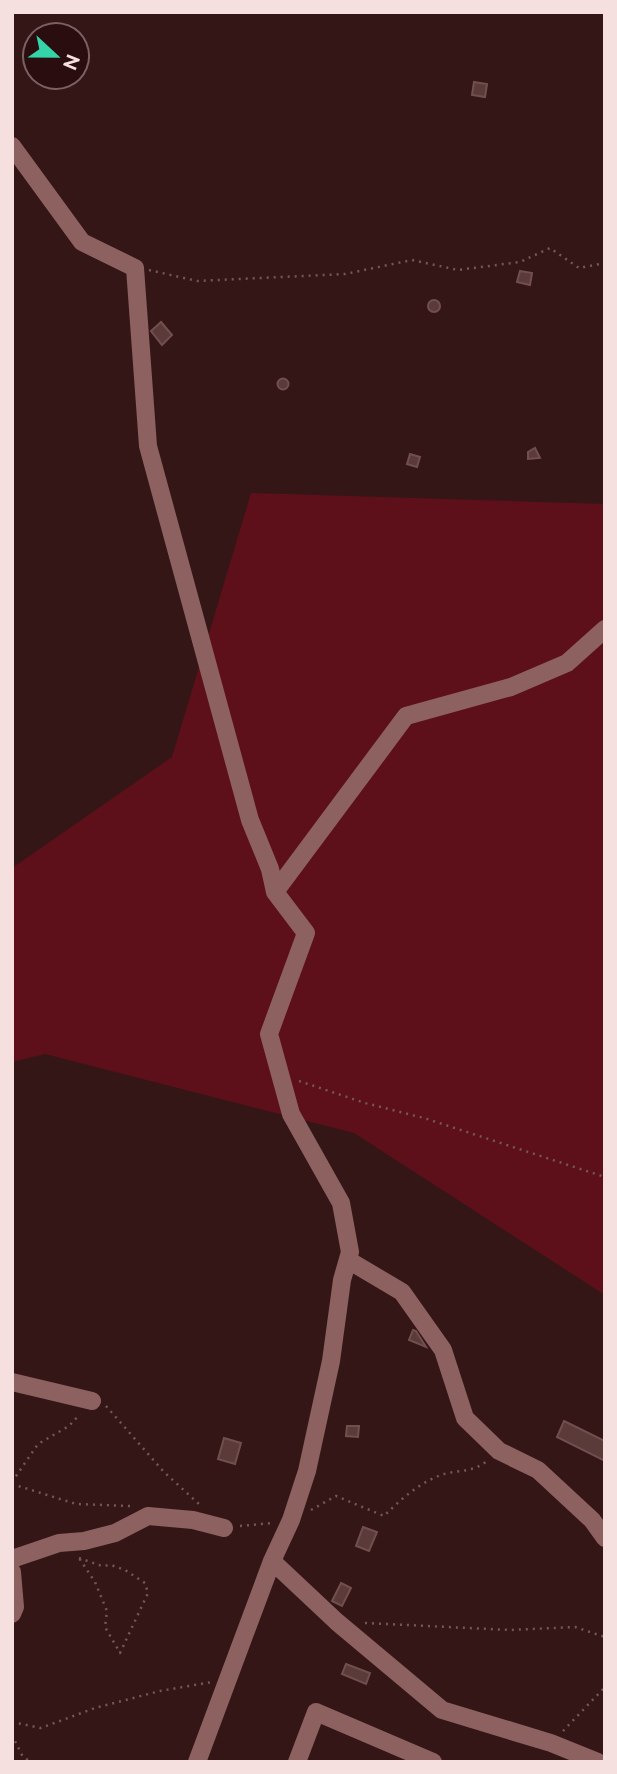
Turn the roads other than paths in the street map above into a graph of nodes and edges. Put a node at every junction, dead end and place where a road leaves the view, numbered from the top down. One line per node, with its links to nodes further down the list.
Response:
1 (12, 146): 3 (street)
2 (605, 629): 3 (street)
3 (275, 892): 4 (street)
4 (348, 1260): 8 (street); 10 (street)
5 (12, 1381): 6 (street)
6 (92, 1401)
7 (225, 1528): 9 (street)
8 (605, 1538)
9 (12, 1559)
10 (272, 1561): 13 (street); 16 (street)
11 (12, 1572): 12 (street)
12 (12, 1614)
13 (197, 1762)
14 (297, 1762): 15 (street)
15 (433, 1762)
16 (598, 1762)

